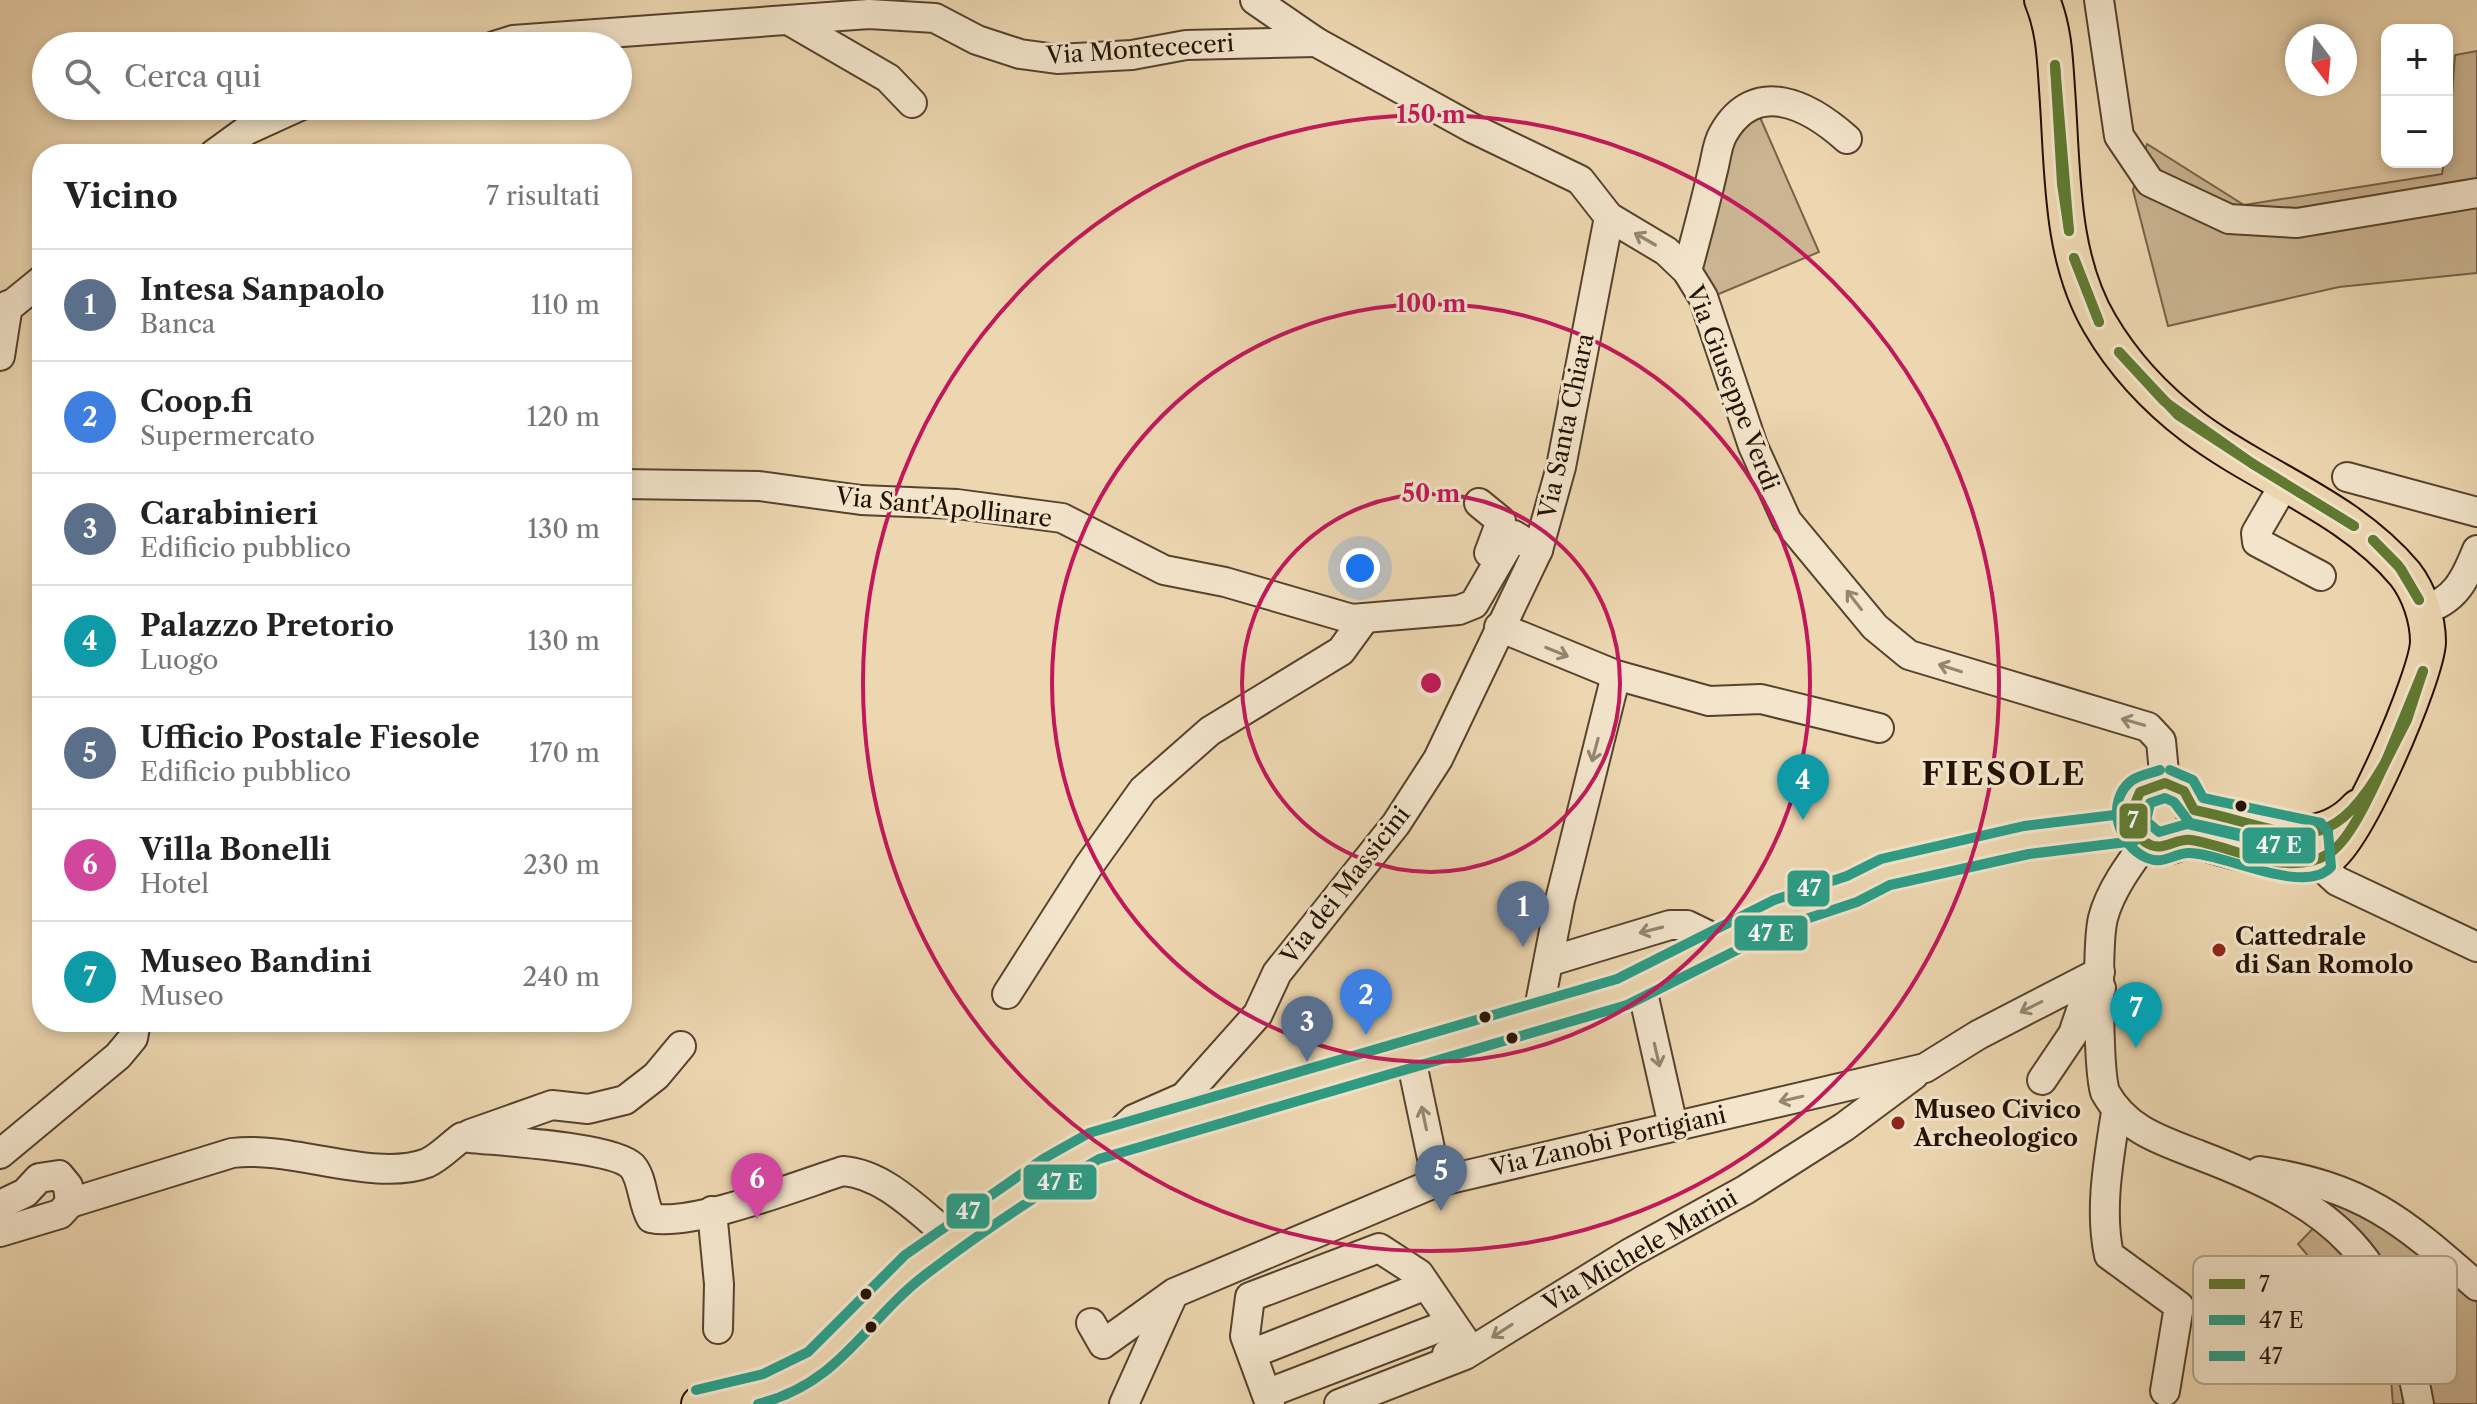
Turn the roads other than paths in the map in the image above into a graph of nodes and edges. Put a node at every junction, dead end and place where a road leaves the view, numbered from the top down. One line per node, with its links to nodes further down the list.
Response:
1 (1255, 0): 6 (street, Via Giuseppe Verdi)
2 (2042, 0): 18 (main road)
3 (2099, 0): 11 (street)
4 (788, 20): 5 (street, Via Montececeri); 6 (street, Via Montececeri); 7 (street)
5 (623, 32)
6 (1316, 42): 12 (street, Via Giuseppe Verdi)
7 (912, 103)
8 (269, 120): 10 (street)
9 (1847, 139): 13 (street)
10 (228, 144)
11 (2477, 193)
12 (1609, 217): 13 (street, Via Giuseppe Verdi, one-way to 12); 22 (street, Via Santa Chiara)
13 (1687, 271): 31 (street, Via Giuseppe Verdi, one-way to 13)
14 (32, 288): 15 (street)
15 (4, 310): 16 (street)
16 (0, 356)
17 (2347, 477): 21 (street)
18 (2285, 483): 24 (street); 26 (main road)
19 (632, 484): 27 (street, Via Sant'Apollinare)
20 (1479, 503): 25 (street)
21 (2477, 512)
22 (1538, 550): 25 (street); 28 (street, Via Santa Chiara)
23 (2477, 550): 26 (street)
24 (2321, 576)
25 (1474, 604): 27 (street, Via Sant'Apollinare)
26 (2423, 610): 34 (main road)
27 (1365, 618): 40 (street)
28 (1499, 627): 29 (street, one-way to 29); 50 (street, Via dei Massicini)
29 (1616, 675): 30 (street); 37 (street, one-way to 37)
30 (1879, 728)
31 (2165, 783): 32 (main road); 33 (main road)
32 (2190, 824): 33 (main road); 34 (main road)
33 (2139, 835): 35 (main road); 38 (street)
34 (2316, 847): 36 (street)
35 (1724, 943): 37 (street, one-way to 37); 39 (main road)
36 (2477, 947)
37 (1551, 961): 41 (street)
38 (2101, 980): 45 (street, Via Zanobi Portigiani, one-way to 45); 46 (street); 47 (street)
39 (1641, 984): 41 (main road); 48 (street, one-way to 48)
40 (1007, 994)
41 (1537, 1019): 44 (main road)
42 (134, 1032): 51 (street)
43 (681, 1046): 49 (street)
44 (1410, 1054): 50 (main road); 53 (street, one-way to 44)
45 (1925, 1068): 48 (street, Via Zanobi Portigiani, one-way to 48); 67 (street, Via Michele Marini, one-way to 67)
46 (2042, 1080)
47 (2116, 1112): 52 (street); 69 (street)
48 (1673, 1126): 53 (street, Via Zanobi Portigiani)
49 (462, 1137): 54 (street); 56 (street)
50 (1115, 1138): 58 (main road)
51 (0, 1154)
52 (2235, 1169): 59 (street); 60 (street)
53 (1437, 1182): 63 (street, Via Zanobi Portigiani)
54 (70, 1203): 55 (street); 57 (street)
55 (0, 1205)
56 (712, 1211): 58 (street); 66 (street)
57 (0, 1232)
58 (952, 1238): 72 (main road)
59 (2361, 1256)
60 (2441, 1256)
61 (2457, 1269): 62 (street)
62 (2477, 1286)
63 (1174, 1293): 64 (street, Via Zanobi Portigiani); 73 (street)
64 (1091, 1323)
65 (1446, 1325): 67 (street); 71 (street); 71 (street)
66 (718, 1329)
67 (1465, 1355): 70 (street, Via Michele Marini)
68 (2414, 1384): 76 (street)
69 (2165, 1391)
70 (1385, 1396): 75 (street, Via Michele Marini)
71 (1273, 1400): 74 (street)
72 (699, 1404)
73 (1124, 1404)
74 (1323, 1404)
75 (1339, 1404)
76 (2419, 1404)

